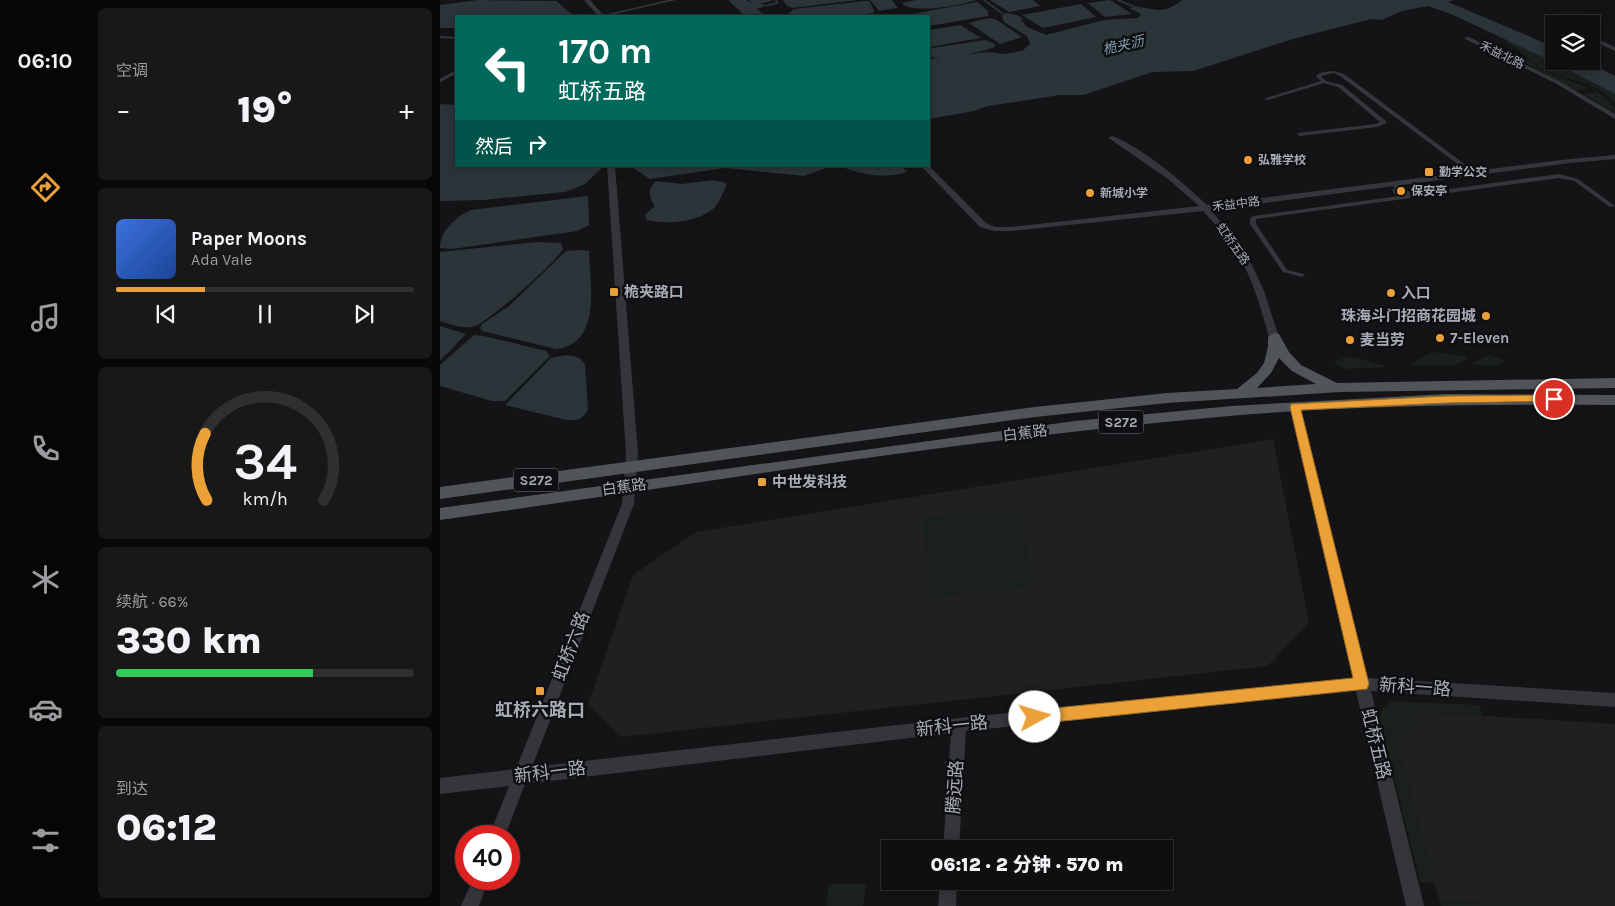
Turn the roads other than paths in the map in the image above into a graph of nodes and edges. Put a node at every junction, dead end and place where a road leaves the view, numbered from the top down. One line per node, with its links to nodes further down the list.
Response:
1 (587, 0): 3 (street)
2 (674, 0): 4 (street)
3 (600, 15)
4 (606, 15)
5 (440, 37): 6 (street)
6 (455, 38)
7 (1467, 38): 16 (street, 禾益北路)
8 (1600, 43): 10 (street)
9 (1600, 45): 10 (street)
10 (1615, 51)
11 (455, 73): 12 (street)
12 (441, 80): 13 (street)
13 (455, 80)
14 (1324, 82): 15 (street); 17 (street); 24 (street)
15 (1266, 99)
16 (1615, 117)
17 (1300, 134)
18 (1112, 138): 28 (street, 虹桥五路)
19 (1615, 152): 21 (street, 禾益中路)
20 (1615, 157): 21 (street, 禾益中路)
21 (1570, 161): 24 (street, 禾益中路)
22 (611, 167): 36 (street, 虹桥六路)
23 (926, 167): 28 (street, 禾益中路)
24 (1473, 173): 25 (street, 禾益中路)
25 (1396, 186): 26 (street); 28 (street, 禾益中路)
26 (1406, 195): 27 (street); 29 (street)
27 (1612, 206)
28 (1206, 208): 30 (street, 虹桥五路)
29 (1302, 275)
30 (1274, 337): 32 (main road); 33 (main road)
31 (1615, 383): 32 (main road, 白蕉路 / S272)
32 (1340, 387): 33 (main road, 白蕉路 / S272)
33 (1240, 393): 36 (main road, 白蕉路 / S272)
34 (1615, 400): 35 (main road, 白蕉路 / S272)
35 (1295, 407): 37 (main road, 白蕉路 / S272); 40 (street, 虹桥五路)
36 (632, 460): 37 (street, 虹桥六路); 38 (main road, 白蕉路 / S272)
37 (629, 487): 39 (main road, 白蕉路 / S272); 43 (street, 虹桥六路)
38 (440, 493)
39 (440, 514)
40 (1362, 684): 41 (street, 新科一路); 42 (street, 新科一路); 51 (street, 虹桥五路)
41 (1615, 700)
42 (959, 725): 43 (street, 新科一路); 46 (street, 腾远路)
43 (521, 776): 44 (street, 新科一路); 45 (street, 虹桥六路)
44 (440, 786)
45 (501, 825)
46 (952, 840)
47 (477, 890): 49 (street)
48 (948, 890): 50 (street)
49 (470, 906)
50 (947, 906)
51 (1416, 906)

